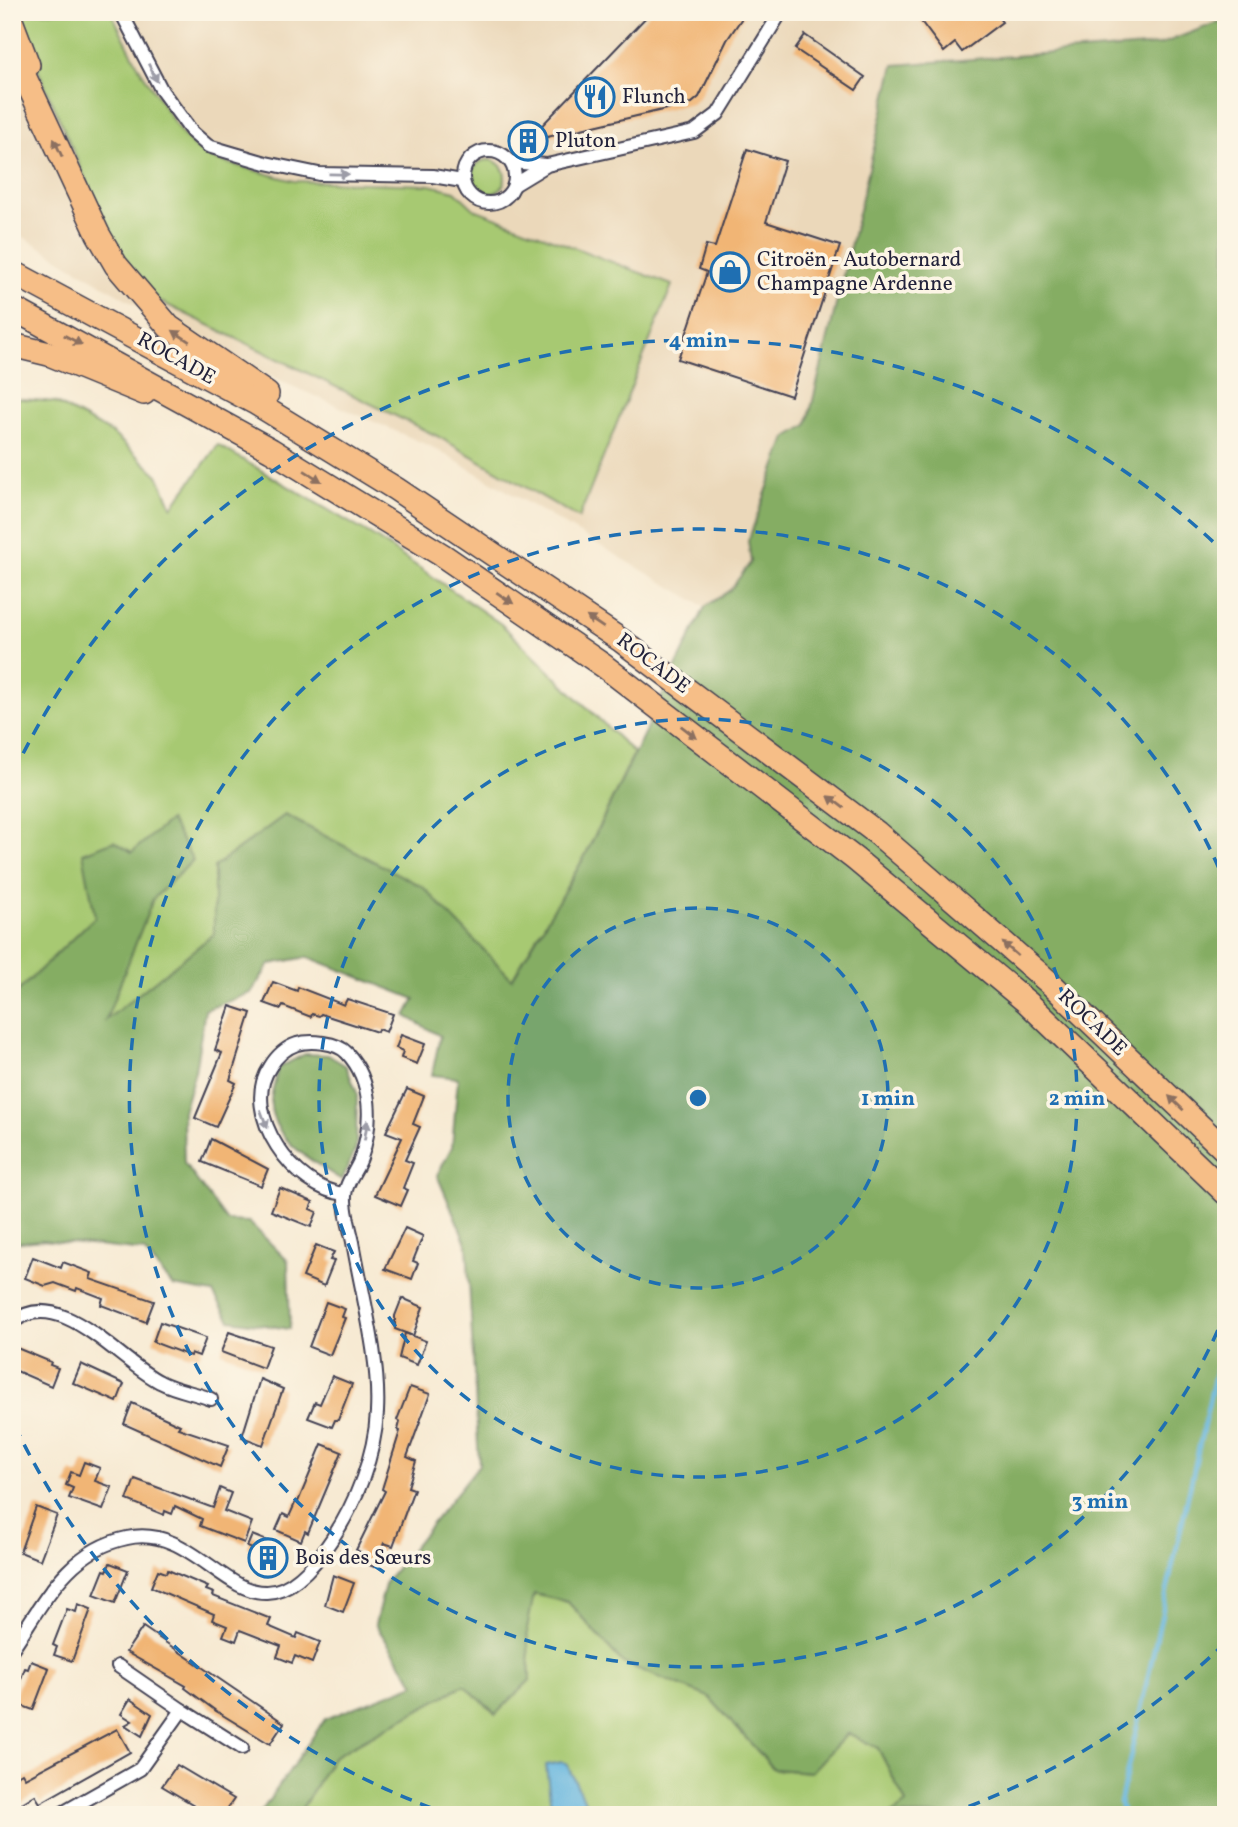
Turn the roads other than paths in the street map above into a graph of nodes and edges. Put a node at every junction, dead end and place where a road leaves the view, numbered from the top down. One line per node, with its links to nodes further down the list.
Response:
1 (121, 12): 8 (street, one-way to 8)
2 (781, 12): 7 (street)
3 (12, 23): 5 (highway)
4 (12, 50): 5 (highway)
5 (38, 105): 14 (highway, one-way to 5)
6 (511, 162): 7 (street); 8 (street); 9 (street)
7 (547, 165): 9 (street)
8 (462, 181): 9 (street)
9 (514, 185)
10 (12, 272): 14 (highway, ROCADE)
11 (12, 308): 13 (highway, one-way to 13)
12 (12, 345): 13 (highway)
13 (271, 450): 16 (highway, one-way to 16)
14 (396, 489): 15 (highway, ROCADE, one-way to 14)
15 (1226, 1150)
16 (1226, 1193)
17 (345, 1194): 17 (street, one-way to 17); 20 (street)
18 (12, 1323): 19 (street)
19 (211, 1399)
20 (12, 1648)
21 (118, 1665): 22 (street)
22 (181, 1710): 23 (street); 24 (street)
23 (242, 1748)
24 (59, 1815)

